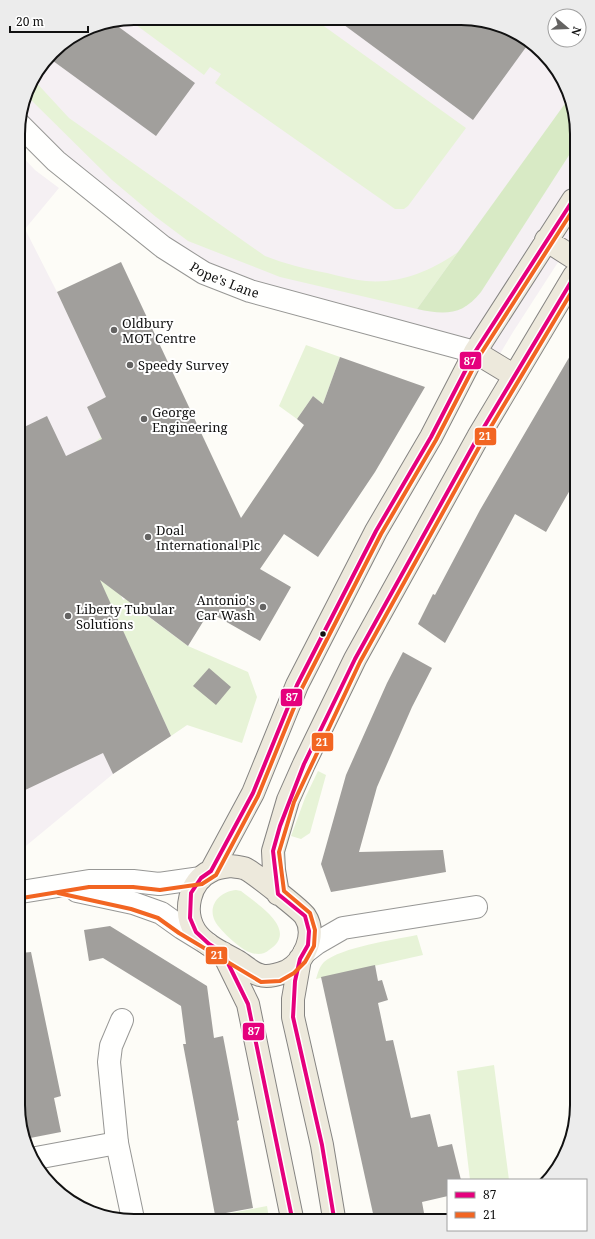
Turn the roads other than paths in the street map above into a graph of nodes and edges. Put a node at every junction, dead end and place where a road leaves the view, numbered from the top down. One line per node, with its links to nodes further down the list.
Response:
1 (25, 130): 6 (street, Pope's Lane)
2 (570, 204): 3 (main road)
3 (546, 240): 4 (main road); 6 (main road)
4 (570, 255)
5 (570, 282): 7 (main road)
6 (475, 352): 7 (main road); 8 (main road)
7 (513, 375): 11 (main road)
8 (206, 874): 9 (street); 11 (main road); 15 (main road)
9 (59, 887): 10 (street); 15 (street)
10 (25, 891)
11 (278, 894): 13 (main road)
12 (476, 906): 14 (street)
13 (302, 913): 14 (street); 16 (main road)
14 (343, 928): 16 (street)
15 (216, 949): 16 (main road); 21 (main road)
16 (302, 956): 22 (main road)
17 (122, 1020): 18 (street)
18 (117, 1143): 19 (street); 20 (street)
19 (39, 1158)
20 (131, 1214)
21 (291, 1214)
22 (333, 1214)

